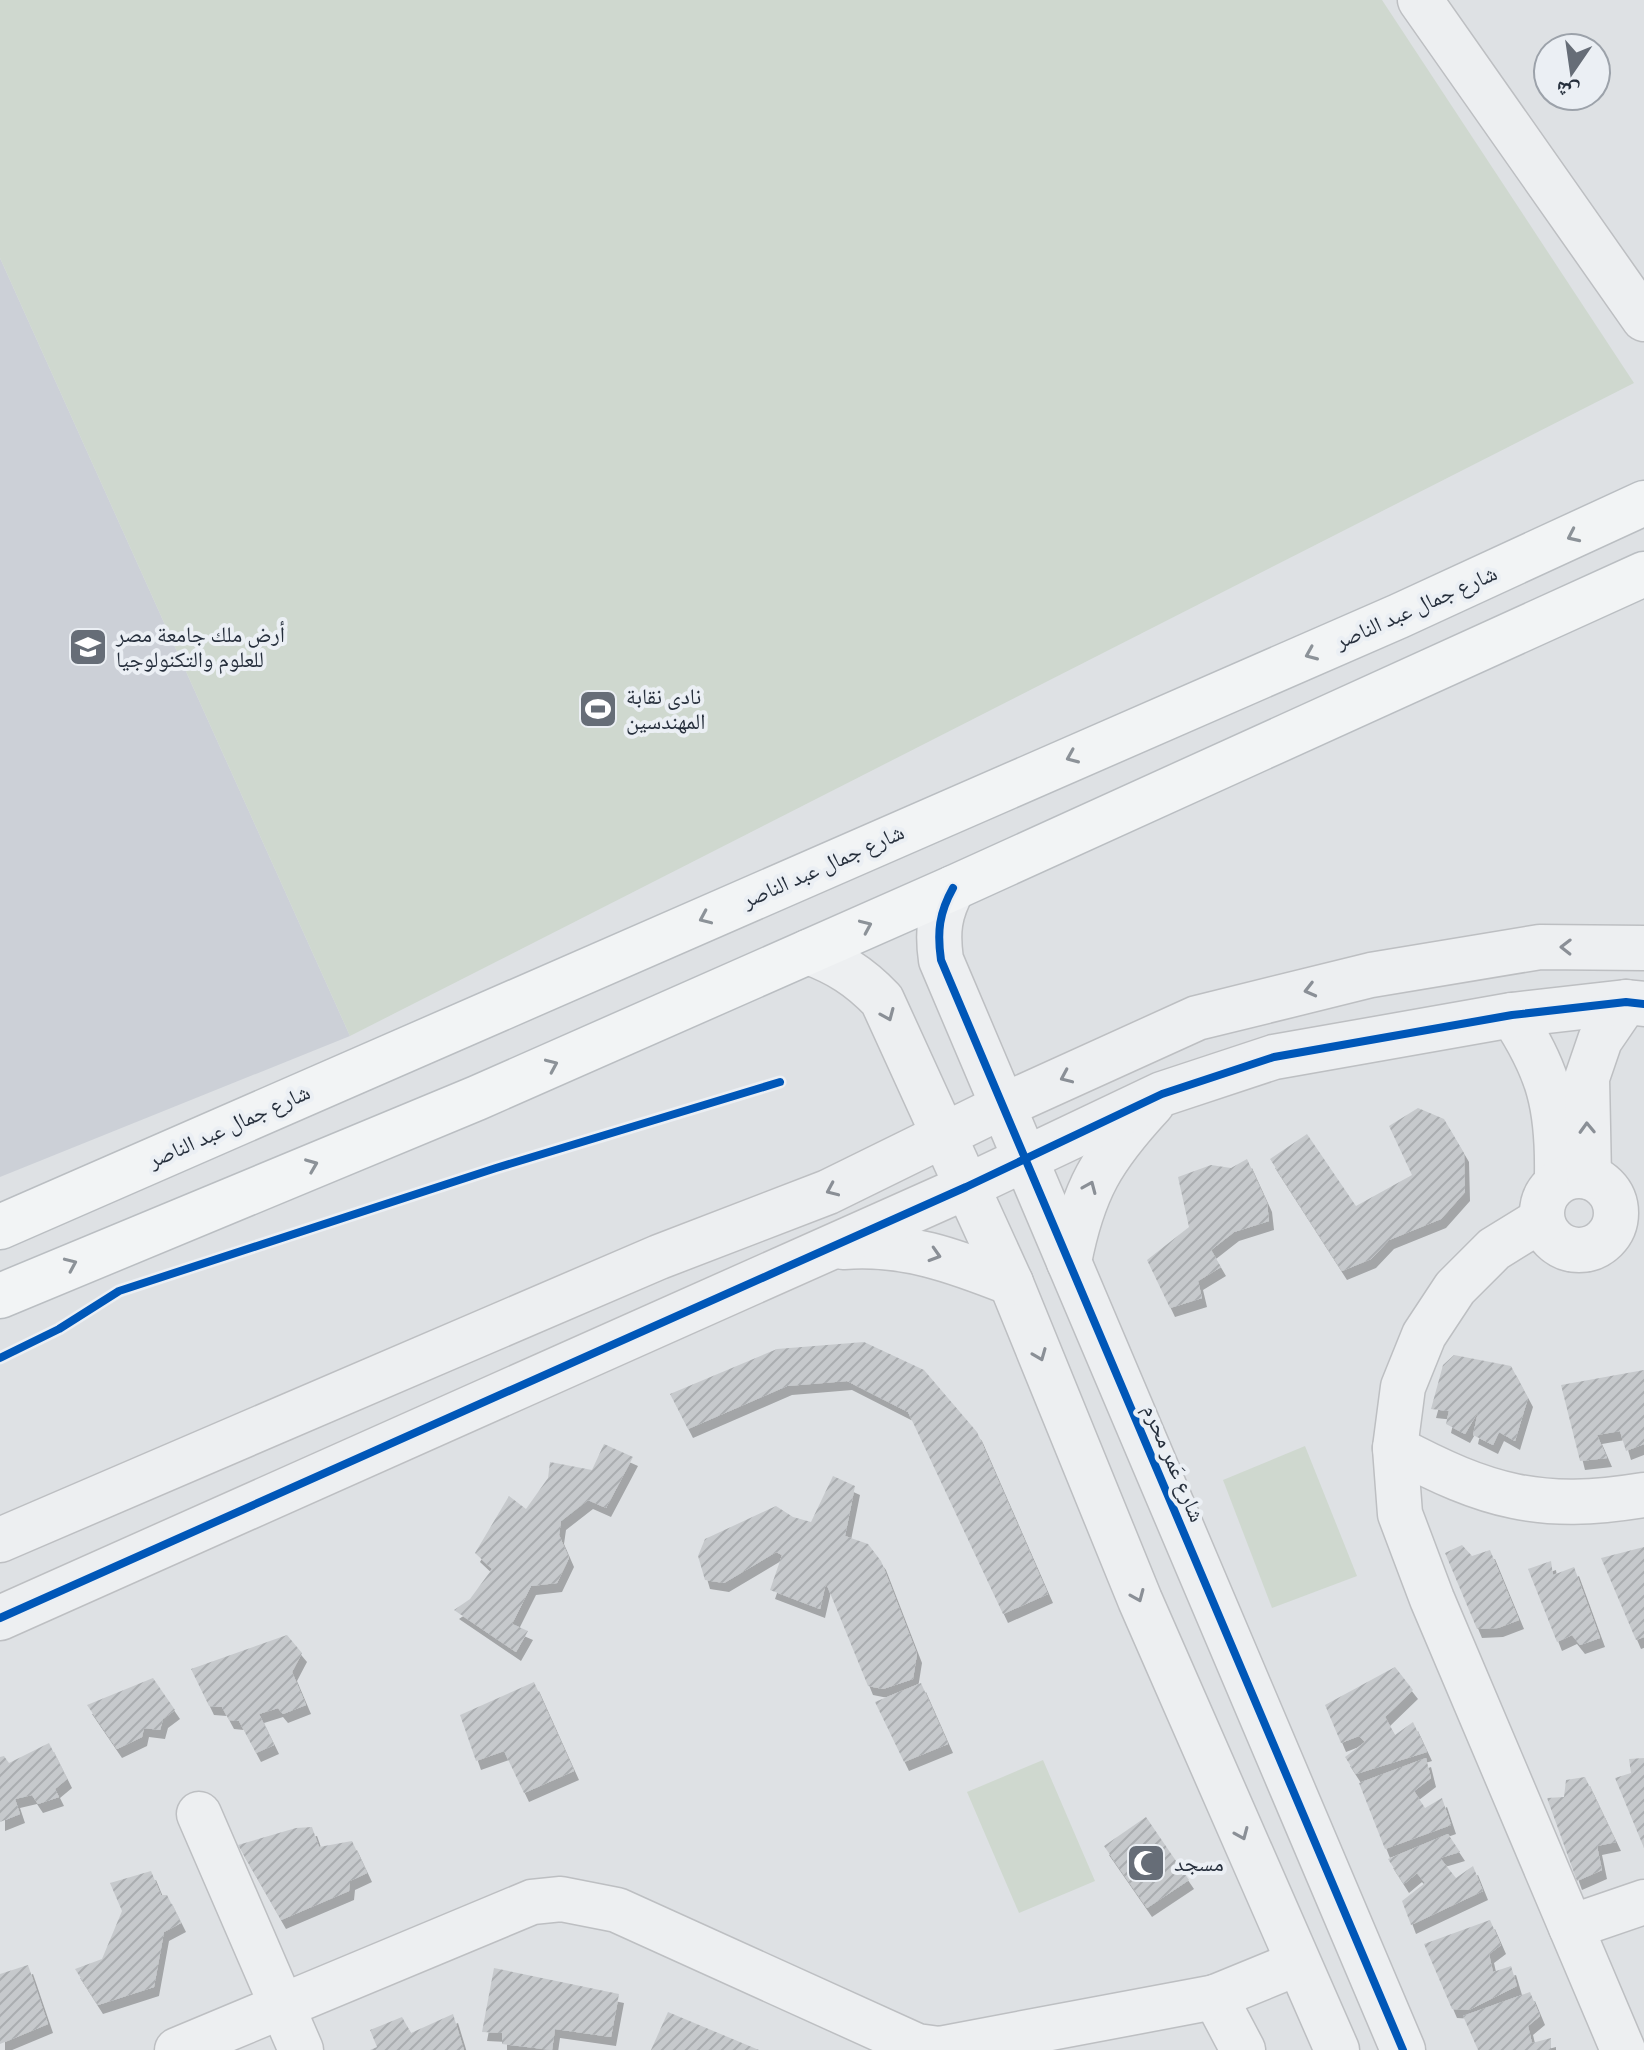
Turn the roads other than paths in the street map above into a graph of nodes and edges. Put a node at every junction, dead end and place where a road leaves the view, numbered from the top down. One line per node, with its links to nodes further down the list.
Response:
1 (1420, 0): 2 (street)
2 (1644, 319)
3 (1644, 503): 5 (main road, شارع جمال عبد الناصر, one-way to 5)
4 (1644, 574): 6 (main road)
5 (1399, 616): 6 (main road); 18 (main road, شارع جمال عبد الناصر, one-way to 18)
6 (1433, 668): 7 (main road)
7 (953, 888): 9 (main road, one-way to 7); 13 (street, شارع عَمر محرم)
8 (1644, 948): 13 (street, one-way to 13)
9 (808, 952): 14 (street, one-way to 14); 22 (main road, one-way to 9)
10 (1635, 1003): 11 (street); 17 (street, one-way to 10)
11 (1512, 1015): 12 (street); 17 (street)
12 (1162, 1094): 15 (street); 20 (street, one-way to 12)
13 (1003, 1106): 14 (street); 15 (street, شارع عَمر محرم)
14 (944, 1136): 16 (street); 25 (street, one-way to 25)
15 (1027, 1156): 16 (street); 20 (street, شارع عَمر محرم)
16 (966, 1187): 19 (street); 21 (street)
17 (1589, 1199): 23 (street)
18 (0, 1227)
19 (830, 1248): 21 (street, one-way to 21); 26 (street)
20 (1069, 1262): 38 (street, شارع عَمر محرم)
21 (1011, 1283): 30 (street, one-way to 30)
22 (0, 1296)
23 (1395, 1448): 24 (street); 29 (street)
24 (1644, 1495)
25 (0, 1540)
26 (0, 1618)
27 (199, 1814): 32 (street)
28 (1644, 1902): 29 (street)
29 (1571, 1927): 39 (street)
30 (1298, 1963): 31 (street); 37 (street)
31 (1215, 1997): 33 (street); 36 (street)
32 (283, 2004): 33 (street); 34 (street); 35 (street)
33 (917, 2048)
34 (177, 2050)
35 (301, 2050)
36 (1243, 2050)
37 (1337, 2050)
38 (1403, 2050)
39 (1623, 2050)

